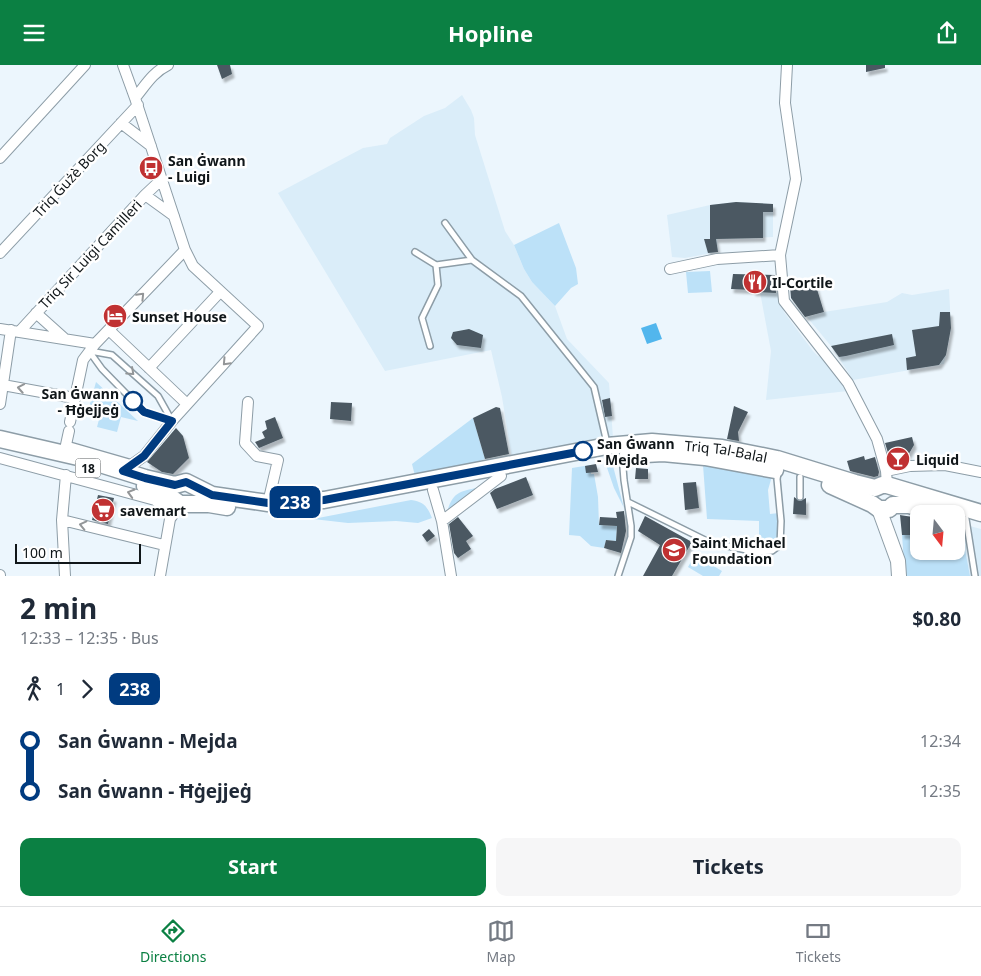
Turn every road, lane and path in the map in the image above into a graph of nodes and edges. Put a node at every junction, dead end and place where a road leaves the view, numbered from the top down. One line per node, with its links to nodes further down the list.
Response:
1 (85, 65): 8 (street)
2 (123, 65): 5 (street)
3 (168, 65): 5 (street, Triq Ġużè Borg)
4 (787, 65): 16 (street)
5 (136, 101): 6 (street, Triq Ġużè Borg); 7 (street)
6 (120, 123): 7 (street); 13 (street, Triq Ġużè Borg)
7 (151, 146): 9 (street)
8 (1, 155)
9 (162, 179): 10 (street, Triq Sir Luigi Camilleri); 11 (street)
10 (144, 195): 11 (street); 21 (street, Triq Sir Luigi Camilleri)
11 (174, 217): 14 (street)
12 (445, 223): 17 (lane)
13 (1, 249)
14 (185, 250): 20 (street); 23 (street, one-way to 14)
15 (414, 252): 18 (lane)
16 (780, 255): 19 (street); 50 (street)
17 (472, 260): 18 (lane); 36 (lane)
18 (436, 265): 26 (lane)
19 (670, 269)
20 (220, 292): 28 (street); 33 (street, one-way to 33)
21 (36, 313): 24 (street, Triq Sir Luigi Camilleri); 25 (street)
22 (0, 329): 24 (street)
23 (109, 330): 27 (street); 28 (street)
24 (15, 331): 25 (street); 29 (street)
25 (66, 339): 27 (street)
26 (430, 346)
27 (92, 347): 30 (street); 34 (lane, one-way to 34); 34 (lane)
28 (149, 368): 33 (street)
29 (3, 385): 30 (street, one-way to 29); 32 (street)
30 (74, 398): 38 (street)
31 (248, 402): 54 (street)
32 (0, 404)
33 (187, 404): 34 (street)
34 (172, 421): 40 (street)
35 (0, 439): 38 (highway, Triq Tal-Balal / 18)
36 (607, 446): 50 (highway, Triq Tal-Balal / 18); 54 (highway, Triq Tal-Balal / 18)
37 (0, 448): 52 (highway, Triq Tal-Balal / 18)
38 (65, 449): 42 (highway, Triq Tal-Balal / 18)
39 (622, 455): 43 (highway, Triq Tal-Balal / 18); 46 (highway, Triq Tal-Balal / 18); 53 (lane)
40 (144, 456): 42 (street); 48 (street)
41 (0, 458): 45 (street, Triq Tal-Balal)
42 (129, 467): 48 (highway, Triq Tal-Balal / 18)
43 (778, 471): 47 (highway, Triq Tal-Balal / 18); 53 (lane)
44 (981, 472): 50 (street)
45 (66, 475): 52 (street, Triq Tal-Balal, one-way to 45); 57 (street)
46 (501, 476): 49 (highway, Triq Tal-Balal / 18); 58 (street)
47 (800, 477): 50 (highway, Triq Tal-Balal / 18); 51 (lane)
48 (145, 478): 52 (highway, Triq Tal-Balal / 18)
49 (433, 490): 52 (highway, Triq Tal-Balal / 18); 58 (street)
50 (885, 494): 55 (highway, Triq Tal-Balal / 18); 56 (highway, Triq Tal-Balal / 18); 64 (main road)
51 (800, 497)
52 (175, 498): 54 (highway, Triq Tal-Balal / 18); 59 (street)
53 (628, 502): 63 (lane)
54 (268, 503)
55 (910, 505)
56 (971, 518): 65 (lane)
57 (62, 521): 59 (street, one-way to 57); 60 (street)
58 (442, 521): 62 (street)
59 (164, 545): 61 (street)
60 (66, 576)
61 (160, 576)
62 (451, 576)
63 (618, 576)
64 (899, 576)
65 (975, 576)

